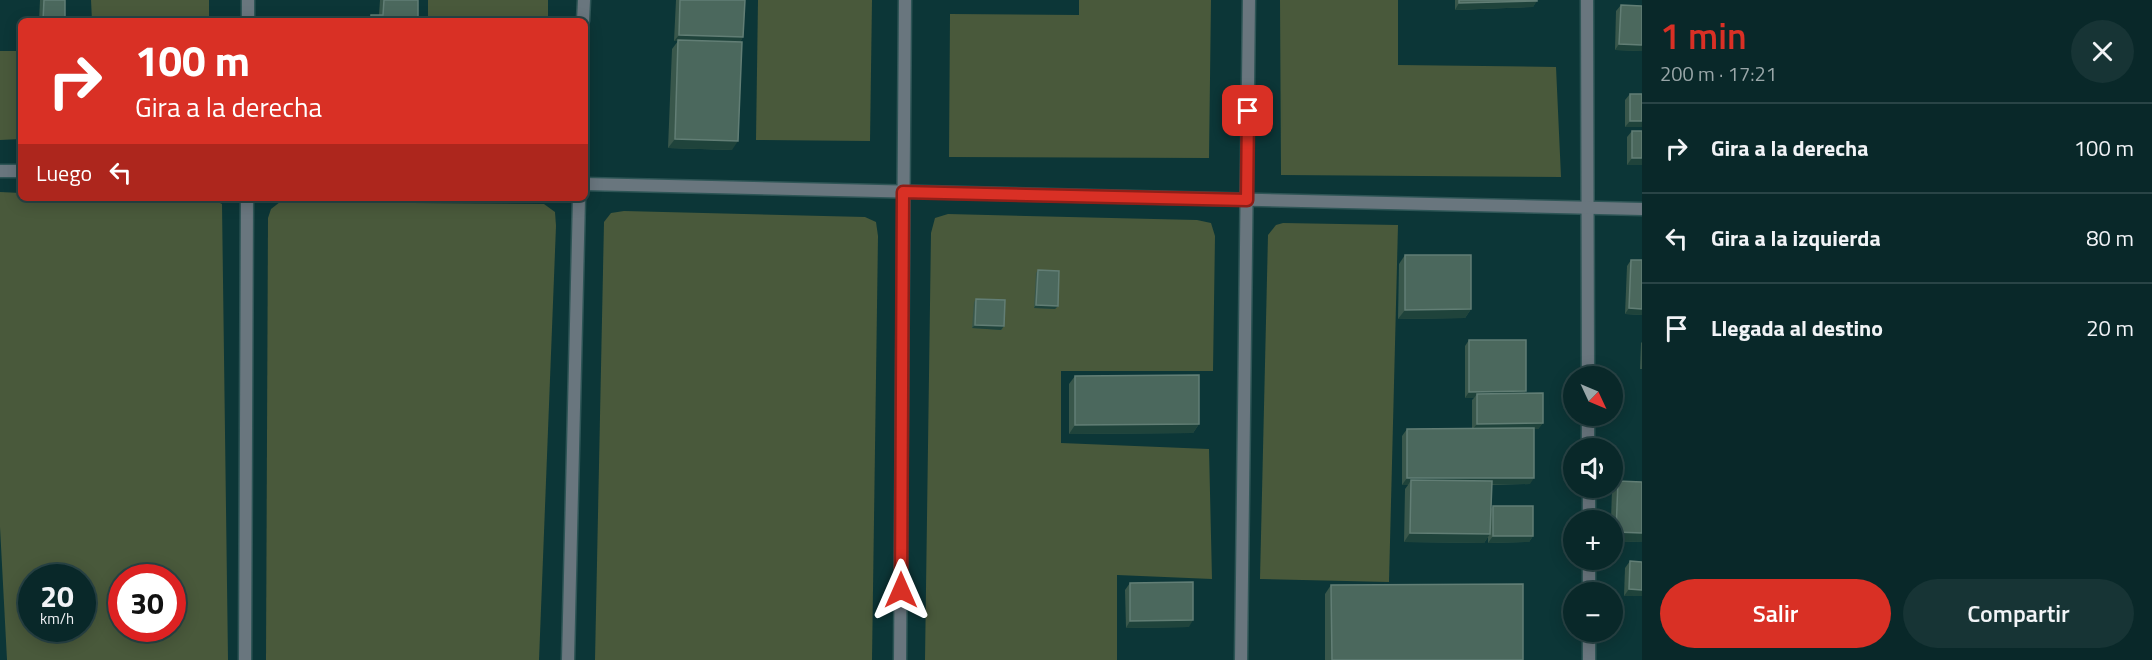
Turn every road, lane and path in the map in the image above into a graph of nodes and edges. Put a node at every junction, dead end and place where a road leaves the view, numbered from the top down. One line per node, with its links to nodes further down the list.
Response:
1 (248, 0): 6 (street)
2 (584, 0): 7 (street)
3 (905, 0): 11 (street)
4 (1249, 0): 12 (street)
5 (1587, 0): 15 (street)
6 (248, 18)
7 (583, 18)
8 (0, 171): 9 (street)
9 (18, 171)
10 (588, 184): 11 (street)
11 (903, 192): 12 (street); 21 (street)
12 (1247, 200): 15 (street); 22 (street)
13 (247, 201): 19 (street)
14 (579, 201): 20 (street)
15 (1588, 208): 16 (street); 17 (street)
16 (1642, 209)
17 (1588, 366)
18 (1589, 642): 23 (street)
19 (245, 660)
20 (568, 660)
21 (900, 660)
22 (1241, 660)
23 (1589, 660)

